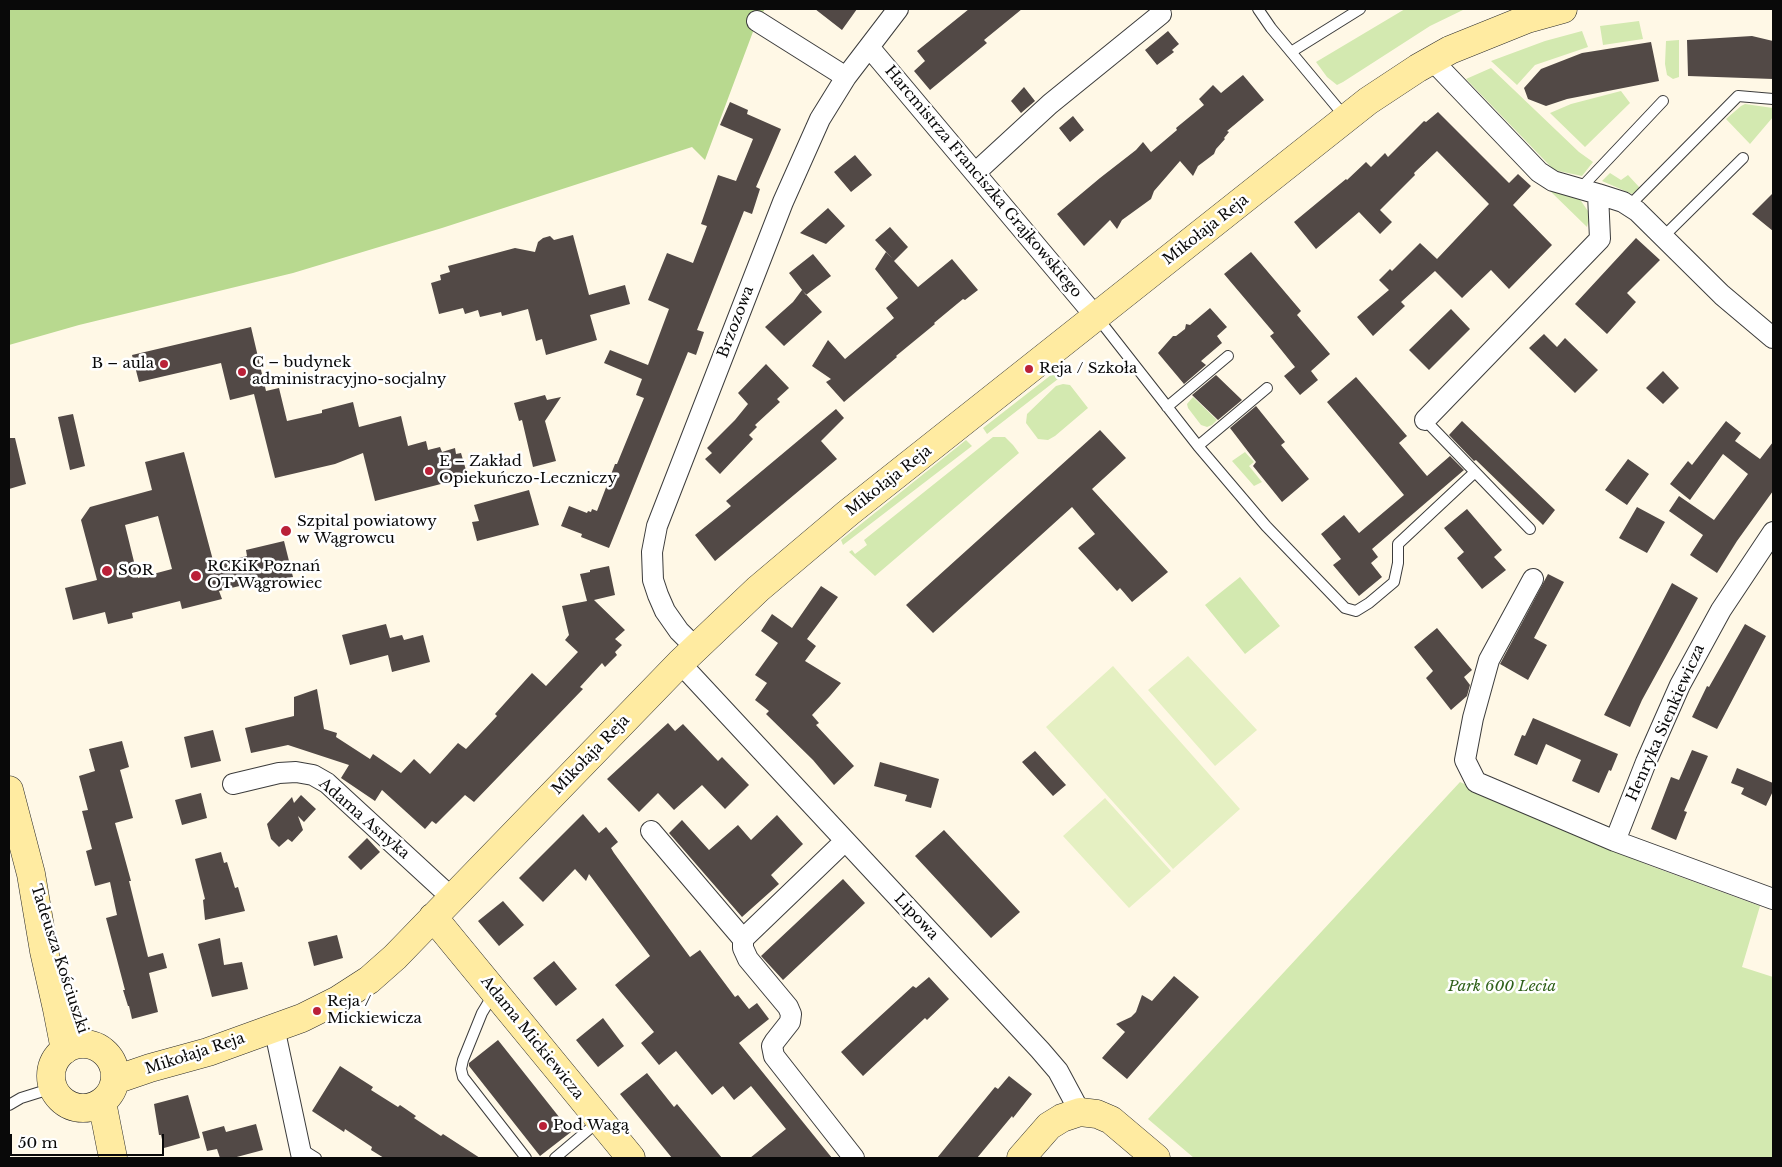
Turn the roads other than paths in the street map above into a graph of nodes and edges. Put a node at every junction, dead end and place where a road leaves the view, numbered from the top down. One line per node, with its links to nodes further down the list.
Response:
1 (898, 9): 7 (street, Brzozowa)
2 (1258, 9): 8 (lane)
3 (1360, 9): 8 (lane)
4 (1554, 10): 9 (street, Mikołaja Reja)
5 (1161, 14): 15 (street)
6 (757, 21): 10 (street)
7 (869, 47): 10 (street, Brzozowa); 15 (street, Harcmistrza Franciszka Grajkowskiego)
8 (1291, 52): 13 (lane)
9 (1432, 60): 13 (street, Mikołaja Reja); 16 (street)
10 (846, 77): 30 (street, Brzozowa)
11 (1773, 99): 17 (lane)
12 (1663, 101): 16 (lane)
13 (1347, 119): 19 (street, Mikołaja Reja)
14 (1743, 158): 18 (lane)
15 (975, 173): 19 (street, Harcmistrza Franciszka Grajkowskiego)
16 (1589, 191): 17 (street); 24 (street)
17 (1629, 206): 18 (street)
18 (1664, 236): 20 (street)
19 (1096, 317): 23 (lane); 30 (street, Mikołaja Reja)
20 (1773, 338)
21 (1228, 356): 23 (lane)
22 (1267, 388): 25 (lane)
23 (1167, 407): 25 (lane)
24 (1425, 420): 26 (lane)
25 (1198, 446): 26 (lane)
26 (1474, 472): 27 (lane)
27 (1530, 529)
28 (1773, 532): 35 (street, Henryka Sienkiewicza)
29 (1532, 579): 35 (street)
30 (688, 655): 34 (street, Lipowa); 36 (street, Mikołaja Reja)
31 (233, 784): 36 (street, Adama Asnyka)
32 (9, 790): 42 (street, Tadeusza Kościuszki)
33 (651, 831): 39 (street)
34 (845, 841): 39 (street); 45 (street, Lipowa)
35 (1615, 842): 37 (street)
36 (452, 898): 38 (street, Mikołaja Reja)
37 (1773, 899)
38 (433, 917): 40 (street, Adama Mickiewicza); 41 (street, Mikołaja Reja)
39 (743, 939): 53 (street)
40 (494, 992): 46 (street, Adama Mickiewicza); 50 (lane)
41 (274, 1027): 42 (street, Mikołaja Reja); 47 (street)
42 (93, 1074): 43 (street); 43 (street); 48 (street, Tadeusza Kościuszki); 49 (street, Tadeusza Kościuszki)
43 (53, 1088): 44 (lane)
44 (9, 1105)
45 (1080, 1112): 54 (street); 55 (street)
46 (600, 1120): 51 (lane); 52 (street, Adama Mickiewicza)
47 (306, 1155)
48 (97, 1158)
49 (113, 1158)
50 (526, 1158)
51 (555, 1158)
52 (631, 1158)
53 (854, 1158)
54 (1021, 1158)
55 (1156, 1158)

